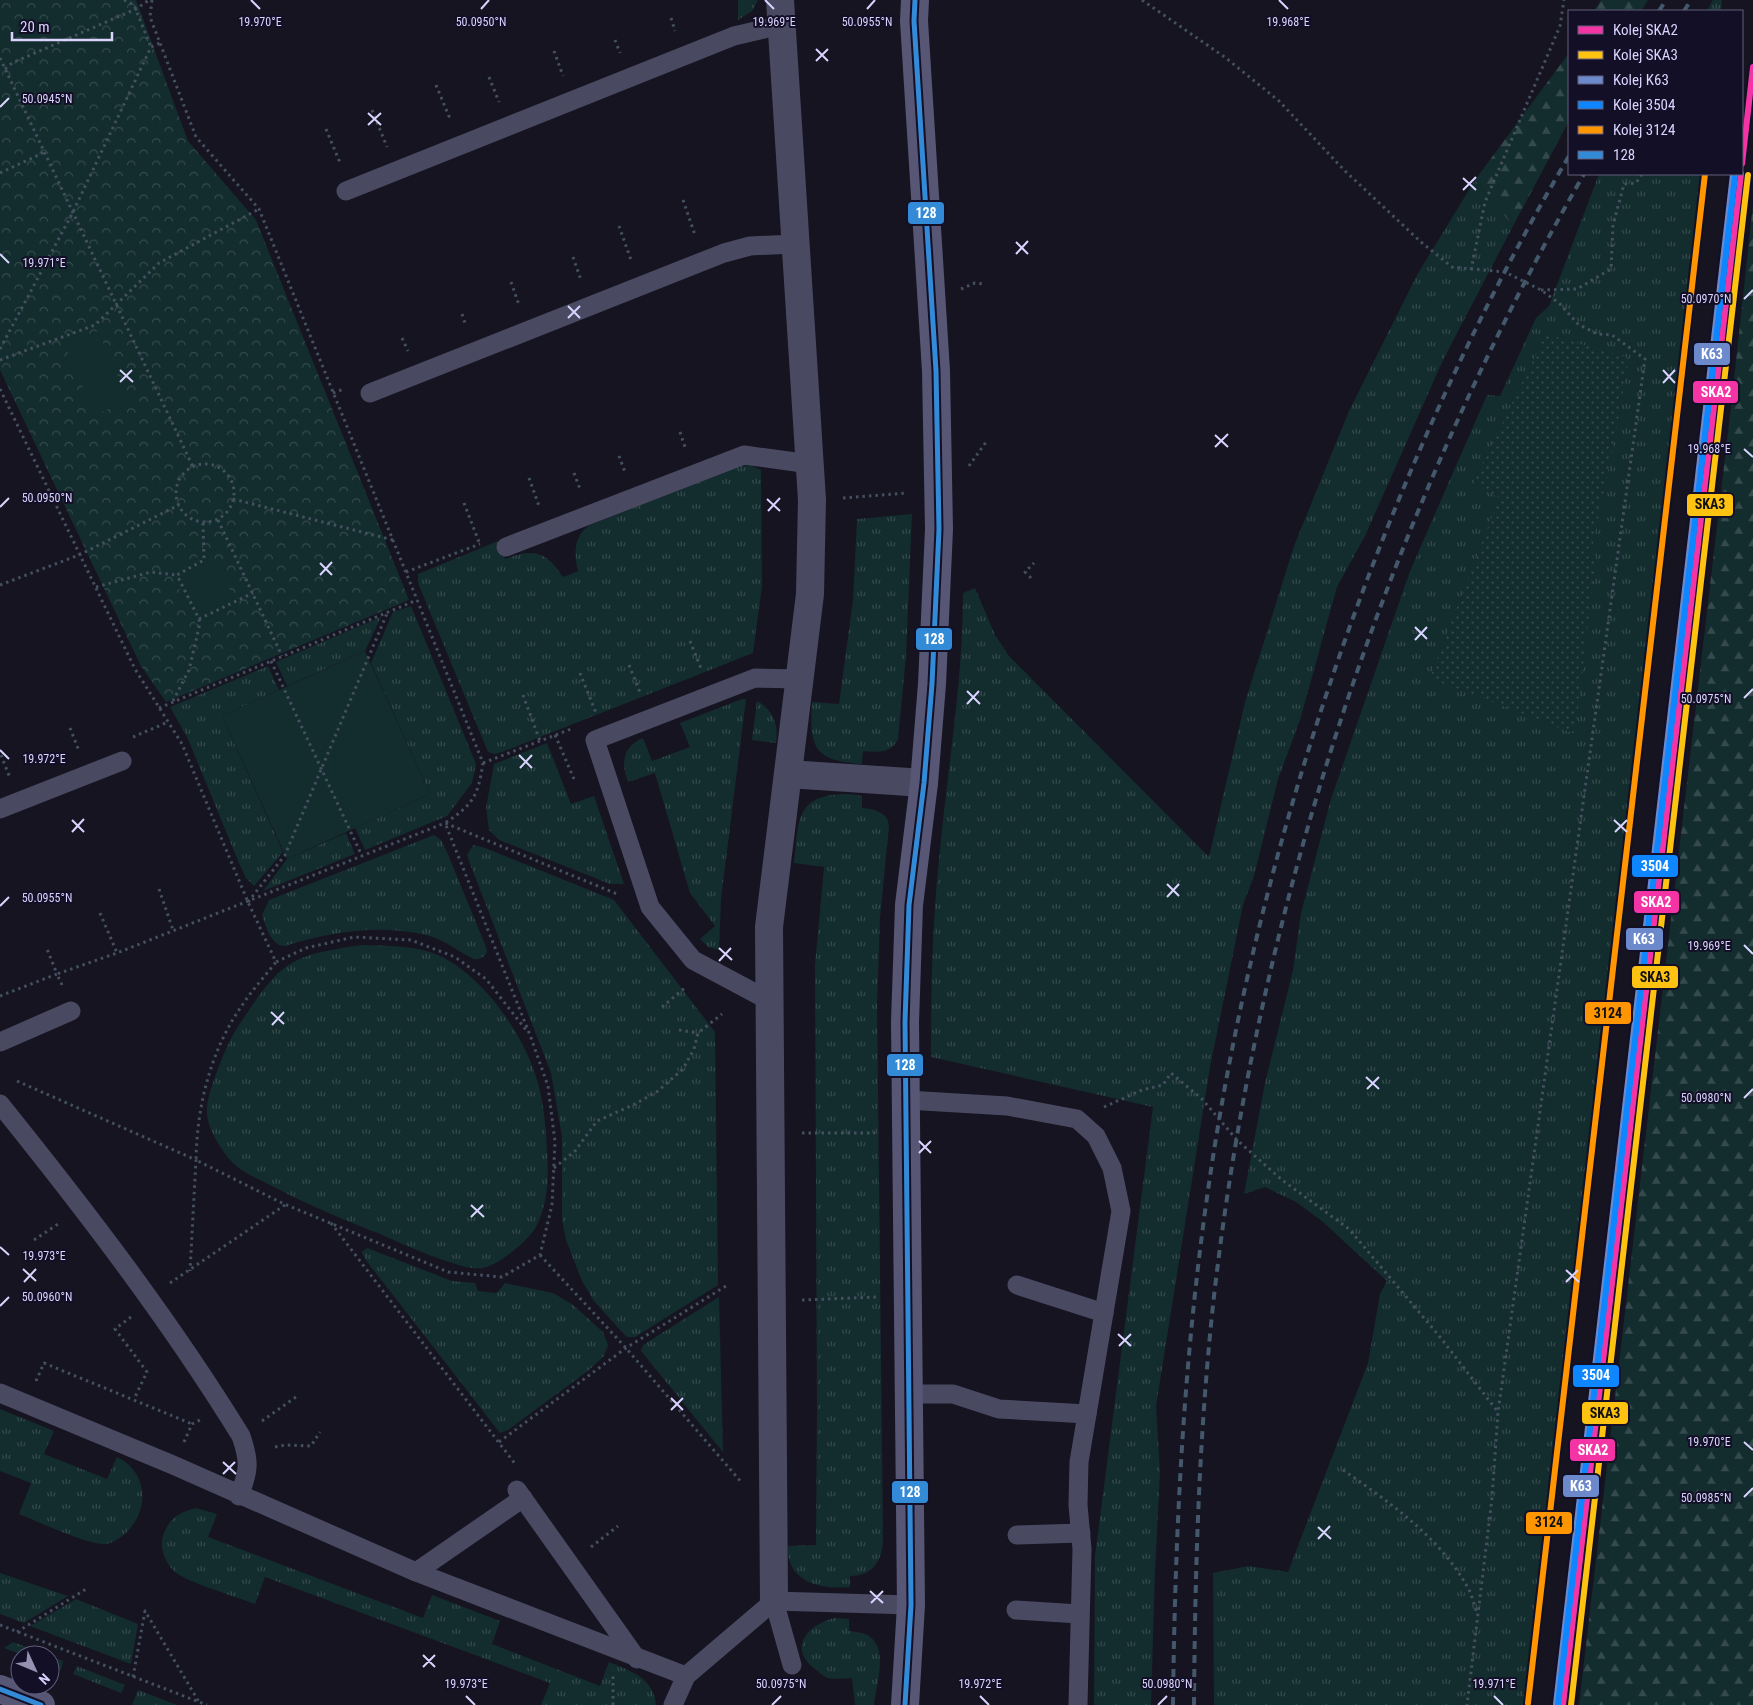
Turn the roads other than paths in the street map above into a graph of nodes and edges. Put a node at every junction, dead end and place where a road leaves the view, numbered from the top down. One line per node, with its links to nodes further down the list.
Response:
1 (915, 0): 11 (street)
2 (780, 12): 3 (lane); 4 (street)
3 (348, 190)
4 (794, 244): 5 (lane); 6 (street)
5 (370, 394)
6 (810, 464): 7 (lane); 8 (street)
7 (506, 548)
8 (799, 679): 10 (street); 13 (lane)
9 (122, 761): 12 (lane)
10 (788, 774): 11 (street); 13 (street)
11 (924, 783): 16 (street)
12 (0, 809)
13 (768, 1000): 27 (street)
14 (71, 1011): 15 (lane)
15 (0, 1042)
16 (907, 1100): 19 (lane); 21 (street)
17 (0, 1104): 23 (lane)
18 (1017, 1284): 19 (lane)
19 (1104, 1313): 22 (lane)
20 (0, 1393): 23 (lane)
21 (909, 1394): 22 (lane); 28 (street)
22 (1087, 1414): 24 (lane)
23 (239, 1496): 26 (lane)
24 (1081, 1533): 25 (lane); 30 (lane)
25 (1017, 1535)
26 (416, 1572): 31 (lane); 31 (lane)
27 (774, 1601): 28 (lane); 32 (lane); 33 (lane)
28 (912, 1605): 37 (street)
29 (1016, 1610): 30 (lane)
30 (1080, 1614): 38 (lane)
31 (637, 1658): 33 (lane)
32 (792, 1665)
33 (686, 1676): 36 (lane)
34 (0, 1689): 35 (street)
35 (41, 1705)
36 (674, 1705)
37 (905, 1705)
38 (1078, 1705)

